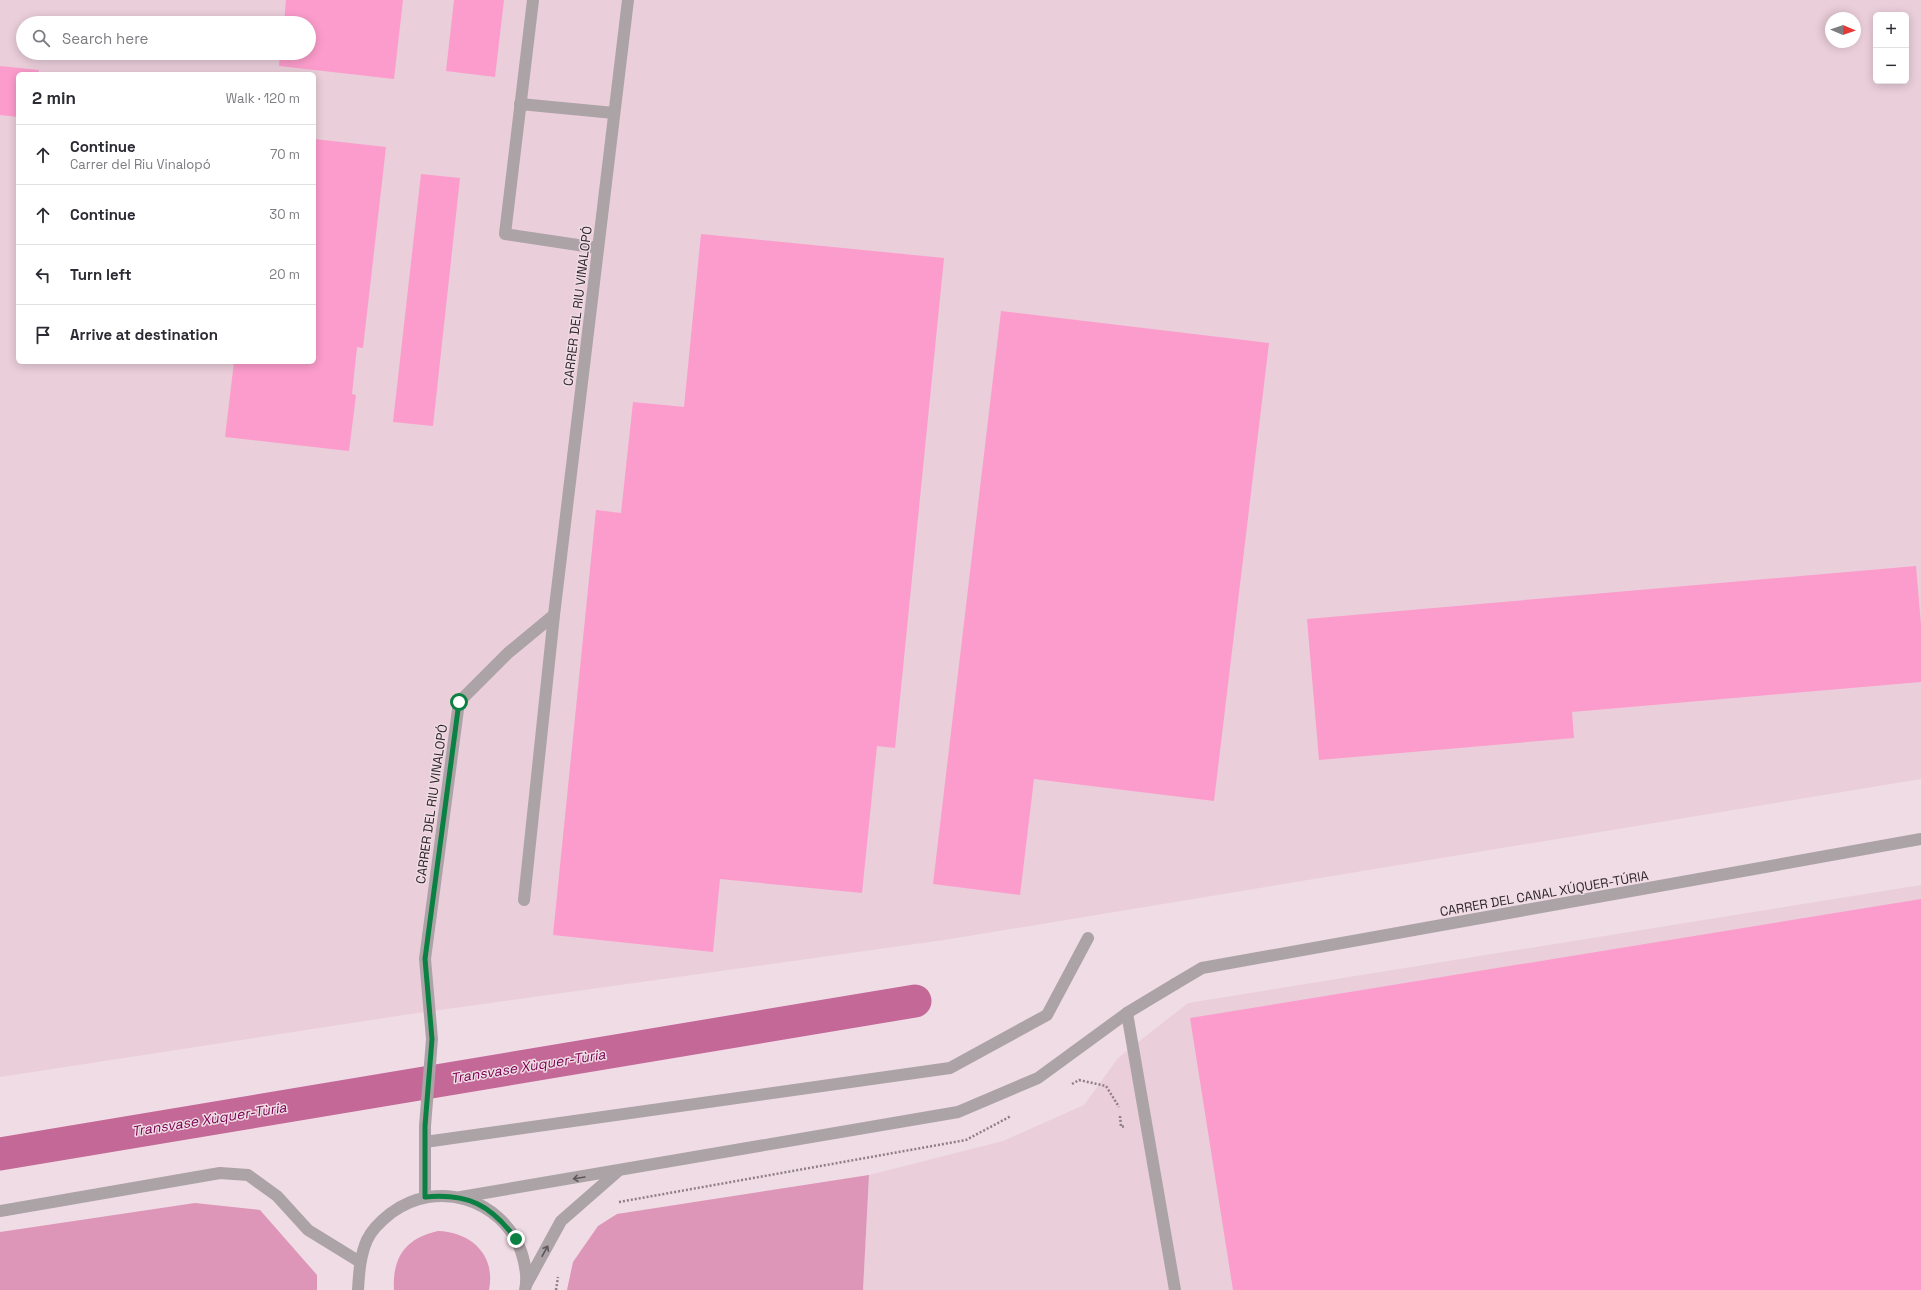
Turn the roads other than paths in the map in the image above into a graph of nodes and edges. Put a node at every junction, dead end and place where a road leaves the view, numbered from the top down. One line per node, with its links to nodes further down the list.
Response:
1 (533, 0): 3 (street)
2 (628, 0): 4 (street, CARRER DEL RIU VINALOPÓ)
3 (520, 104): 4 (street); 5 (street)
4 (614, 113): 5 (street, CARRER DEL RIU VINALOPÓ)
5 (598, 248): 6 (street, CARRER DEL RIU VINALOPÓ)
6 (554, 615): 8 (street, CARRER DEL RIU VINALOPÓ); 11 (street, CARRER DEL RIU VINALOPÓ)
7 (1921, 839): 10 (street, CARRER DEL CANAL XÚQUER-TÚRIA)
8 (524, 900)
9 (1088, 938): 11 (street)
10 (1127, 1013): 12 (street, CARRER DEL CANAL XÚQUER-TÚRIA); 19 (street)
11 (425, 1142): 13 (street, CARRER DEL RIU VINALOPÓ)
12 (617, 1172): 14 (street, CARRER DEL CANAL XÚQUER-TÚRIA, one-way to 14); 17 (street, one-way to 12)
13 (425, 1197): 14 (street); 16 (street)
14 (461, 1197): 17 (street)
15 (0, 1212): 16 (street)
16 (360, 1262): 18 (street)
17 (526, 1288)
18 (358, 1290)
19 (1175, 1290)

